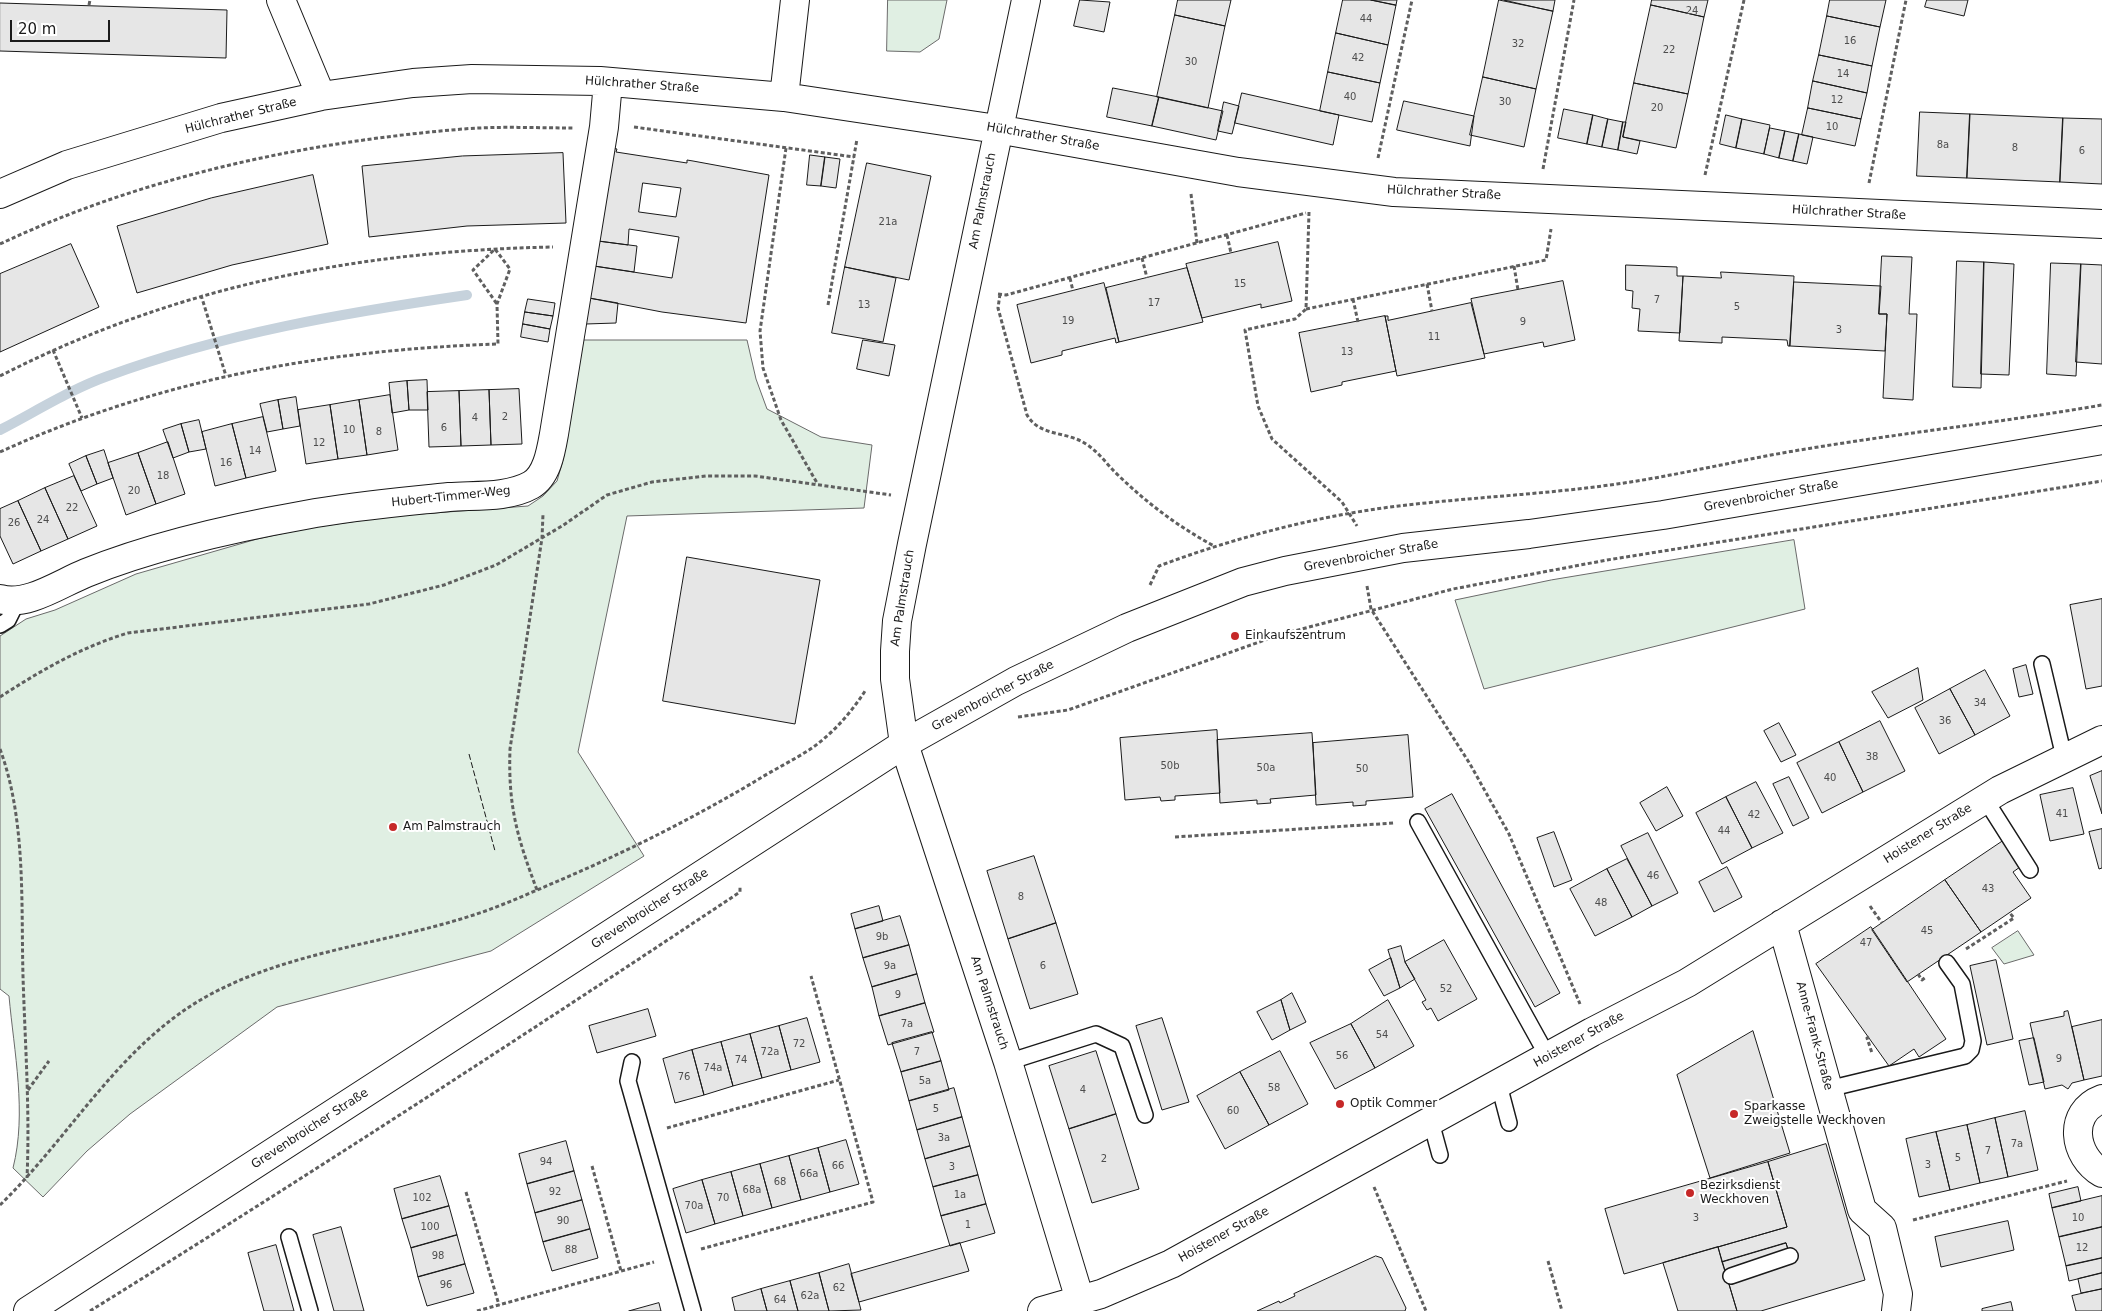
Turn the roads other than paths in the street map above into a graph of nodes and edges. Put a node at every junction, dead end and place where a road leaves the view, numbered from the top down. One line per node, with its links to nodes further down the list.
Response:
1 (281, 0): 5 (street)
2 (795, 0): 6 (street)
3 (1026, 0): 7 (street, Am Palmstrauch)
4 (608, 82): 5 (street, Hülchrather Straße); 6 (street, Hülchrather Straße); 11 (street, Hubert-Timmer-Weg)
5 (321, 96): 8 (street, Hülchrather Straße)
6 (784, 97): 7 (street, Hülchrather Straße)
7 (998, 129): 9 (street, Hülchrather Straße); 15 (street, Am Palmstrauch)
8 (0, 194)
9 (2102, 224)
10 (2102, 440): 15 (street, Grevenbroicher Straße)
11 (9, 599): 12 (lane)
12 (0, 625)
13 (2042, 664): 16 (lane)
14 (2102, 740): 16 (street, Hoistener Straße)
15 (904, 744): 24 (street, Am Palmstrauch); 37 (street, Grevenbroicher Straße)
16 (2064, 757): 17 (street, Hoistener Straße)
17 (1985, 799): 19 (lane); 20 (street, Hoistener Straße)
18 (1418, 822): 22 (lane)
19 (2030, 870)
20 (1782, 924): 22 (street, Hoistener Straße); 26 (street, Anne-Frank-Straße)
21 (1947, 963): 26 (lane)
22 (1548, 1057): 25 (street, Hoistener Straße)
23 (632, 1062): 39 (lane)
24 (1008, 1062): 28 (lane); 36 (street, Am Palmstrauch)
25 (1499, 1085): 29 (street, Hoistener Straße); 30 (lane)
26 (1828, 1089): 41 (street, Anne-Frank-Straße)
27 (2102, 1099): 32 (street)
28 (1145, 1115)
29 (1431, 1122): 31 (lane); 36 (street, Hoistener Straße)
30 (1509, 1123)
31 (1440, 1155)
32 (2102, 1173)
33 (289, 1237): 38 (lane)
34 (1790, 1256): 35 (lane)
35 (1731, 1276)
36 (1096, 1302): 40 (street, Hoistener Straße)
37 (28, 1311)
38 (310, 1311)
39 (693, 1311)
40 (1042, 1311)
41 (1896, 1311)

